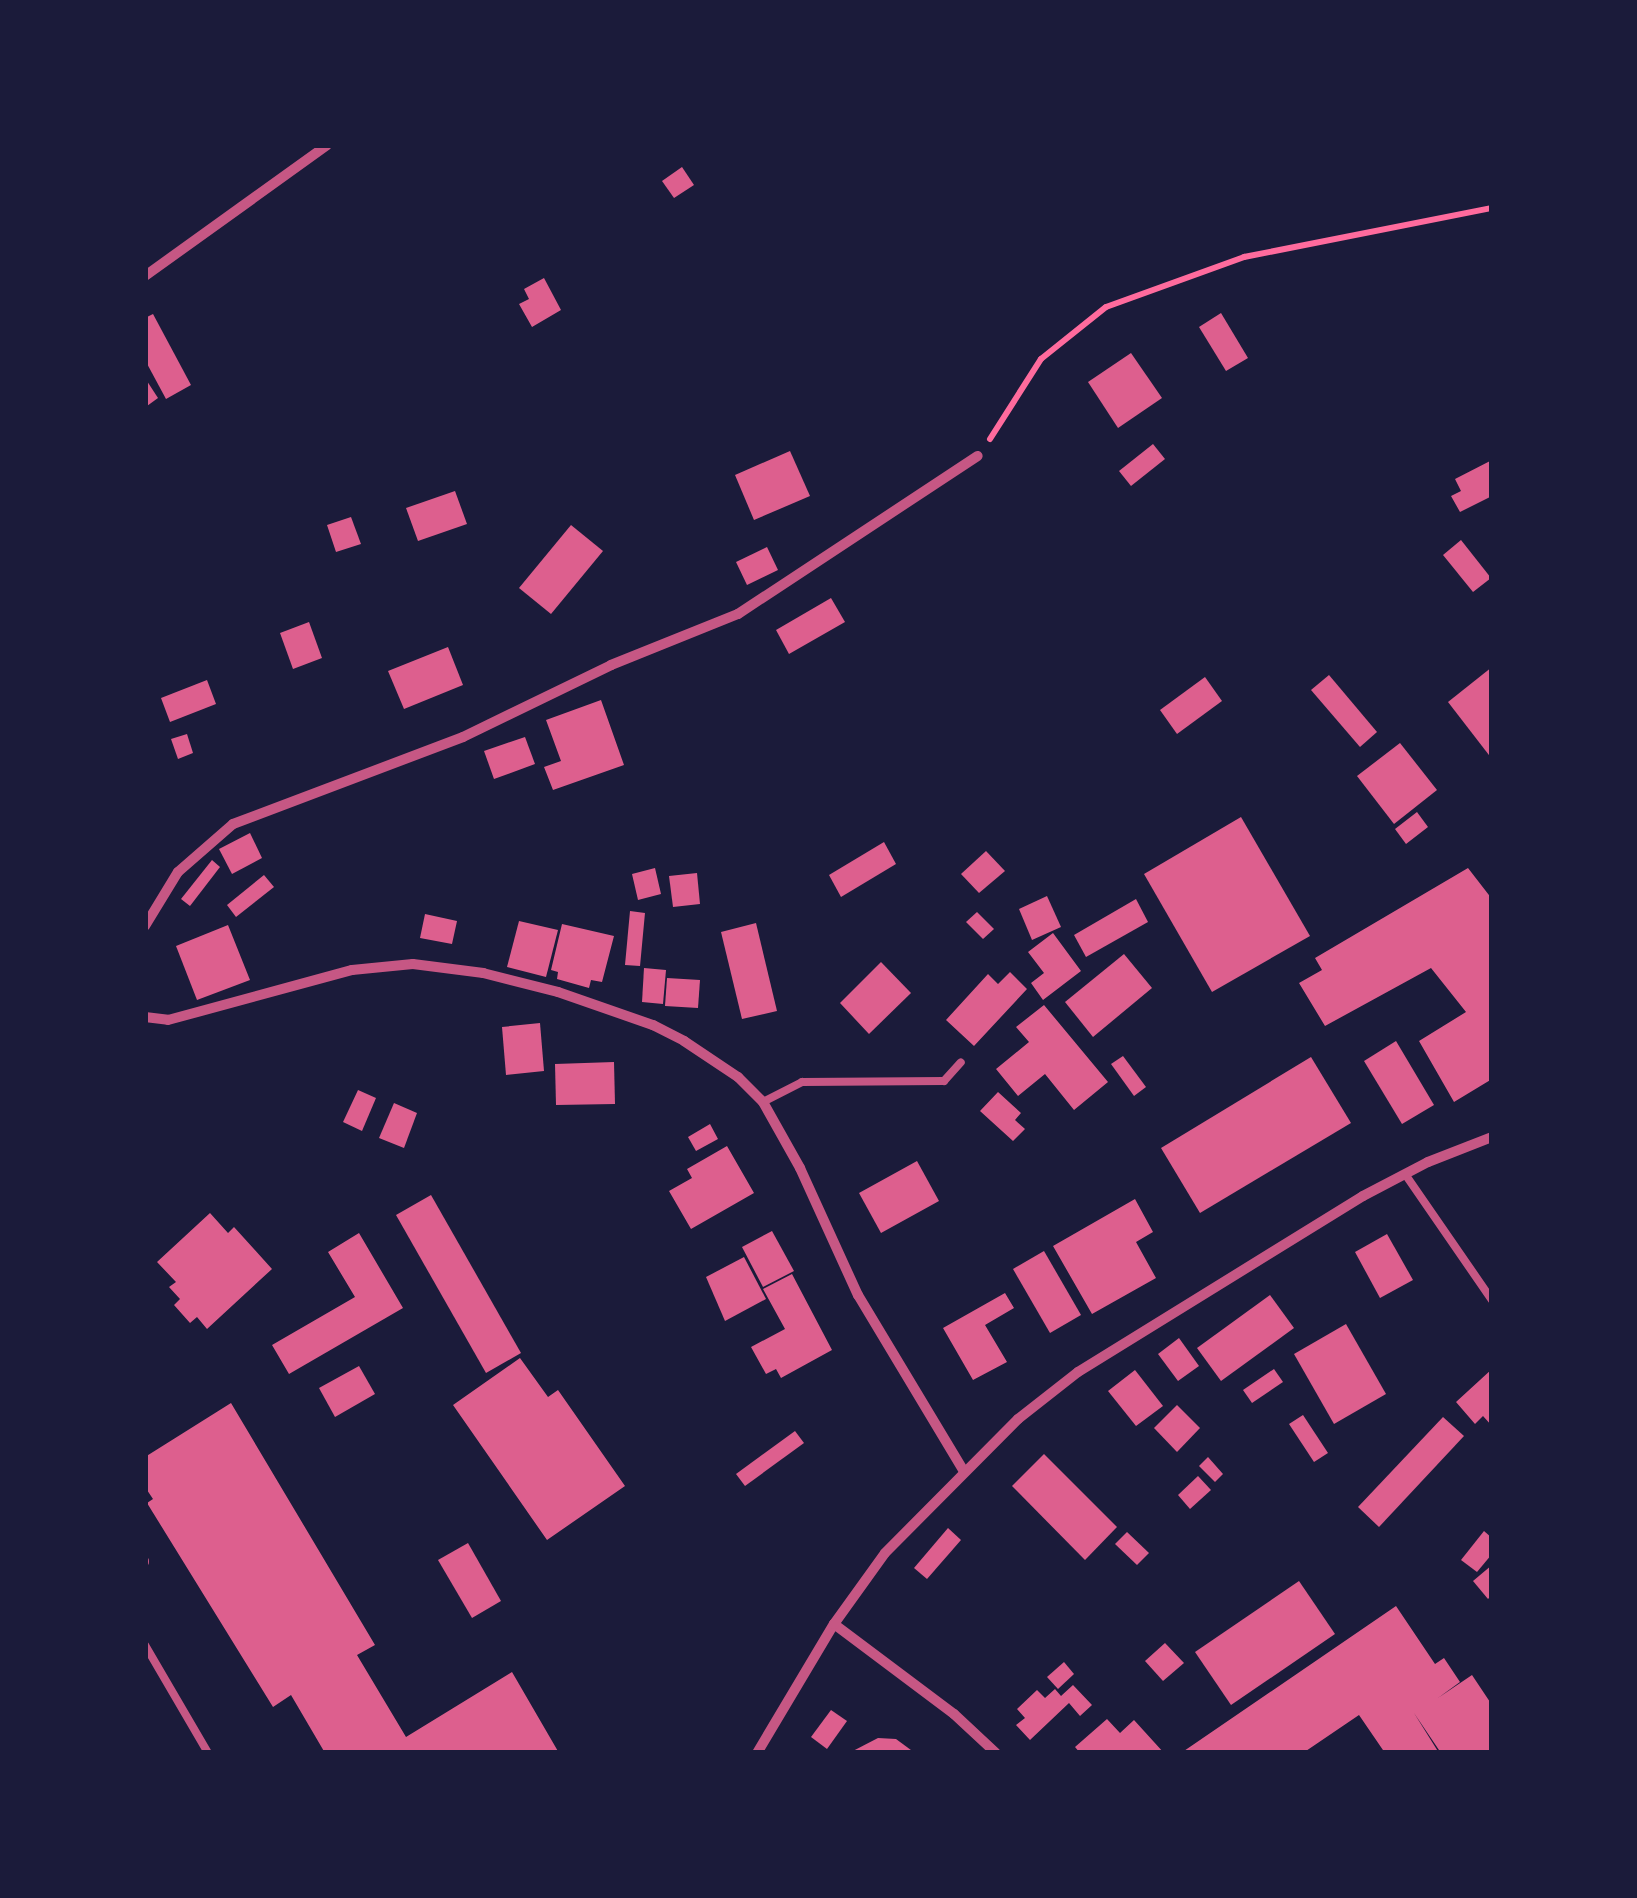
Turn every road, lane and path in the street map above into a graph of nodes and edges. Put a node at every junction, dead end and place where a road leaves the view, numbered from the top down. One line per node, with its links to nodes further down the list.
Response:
1 (326, 145): 3 (street)
2 (1492, 208): 4 (path)
3 (145, 276)
4 (978, 456): 5 (street)
5 (145, 926)
6 (145, 1017): 8 (street)
7 (961, 1062): 8 (lane)
8 (763, 1102): 12 (street)
9 (1492, 1137): 10 (street)
10 (1405, 1174): 11 (lane); 12 (street)
11 (1492, 1300)
12 (963, 1470): 13 (street)
13 (834, 1624): 16 (street); 17 (street)
14 (145, 1645): 15 (lane)
15 (208, 1753)
16 (757, 1753)
17 (996, 1753)

